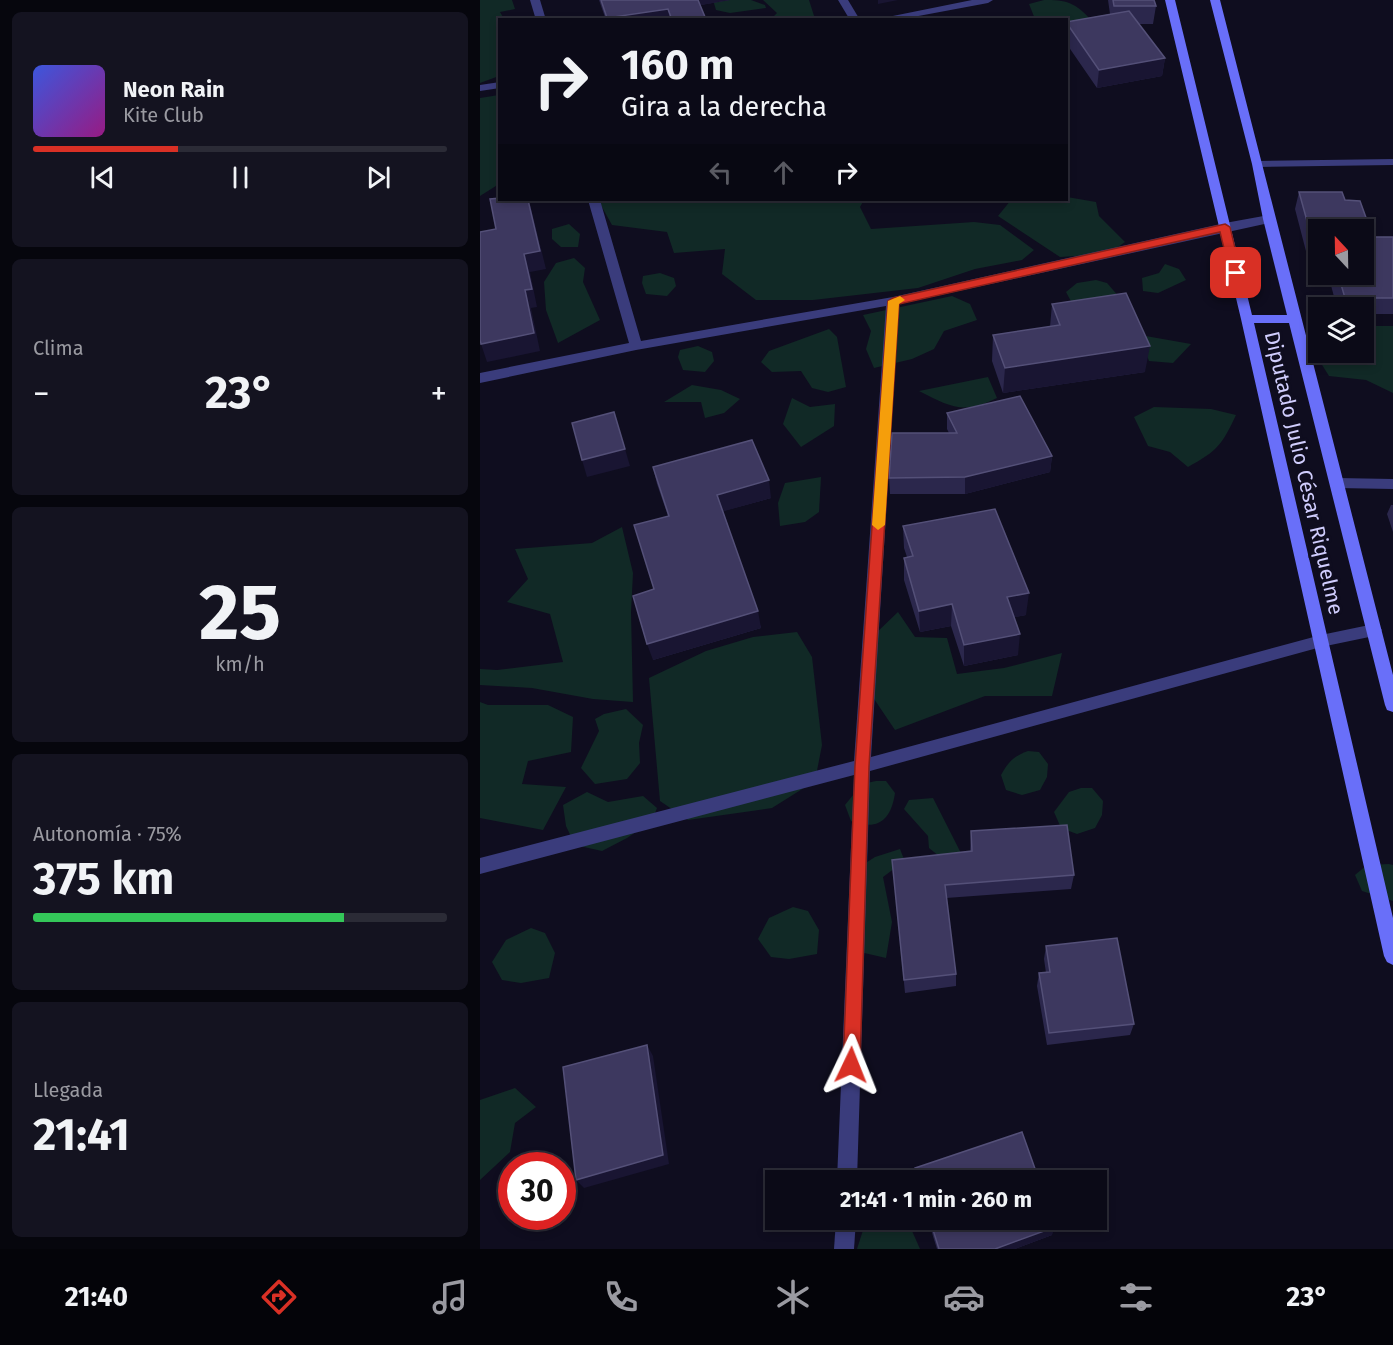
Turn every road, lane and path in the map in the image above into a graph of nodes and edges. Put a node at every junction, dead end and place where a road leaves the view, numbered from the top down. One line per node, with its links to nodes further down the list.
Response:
1 (535, 0): 6 (street)
2 (843, 0): 7 (street)
3 (988, 0): 8 (street)
4 (1170, 0): 15 (street, Diputado Julio César Riquelme)
5 (1215, 0): 12 (street, Diputado Julio César Riquelme)
6 (540, 18)
7 (854, 18)
8 (889, 18)
9 (498, 85): 10 (street)
10 (480, 88)
11 (1393, 162): 12 (street)
12 (1258, 164): 14 (street, Diputado Julio César Riquelme)
13 (594, 201): 19 (street)
14 (1269, 219): 15 (street); 18 (street, Diputado Julio César Riquelme)
15 (1225, 227): 16 (street); 17 (street, Diputado Julio César Riquelme)
16 (893, 301): 19 (street); 26 (street)
17 (1247, 319): 18 (street); 24 (street, Diputado Julio César Riquelme)
18 (1295, 319): 21 (street, Diputado Julio César Riquelme)
19 (636, 346): 20 (street)
20 (480, 378)
21 (1337, 483): 22 (street); 23 (street, Diputado Julio César Riquelme)
22 (1393, 484)
23 (1374, 630): 24 (street); 25 (street, Diputado Julio César Riquelme)
24 (1321, 641): 26 (street); 28 (street, Diputado Julio César Riquelme)
25 (1393, 705)
26 (862, 766): 27 (street); 29 (street)
27 (480, 866)
28 (1393, 956)
29 (847, 1170)
30 (845, 1230): 31 (street)
31 (844, 1249)

